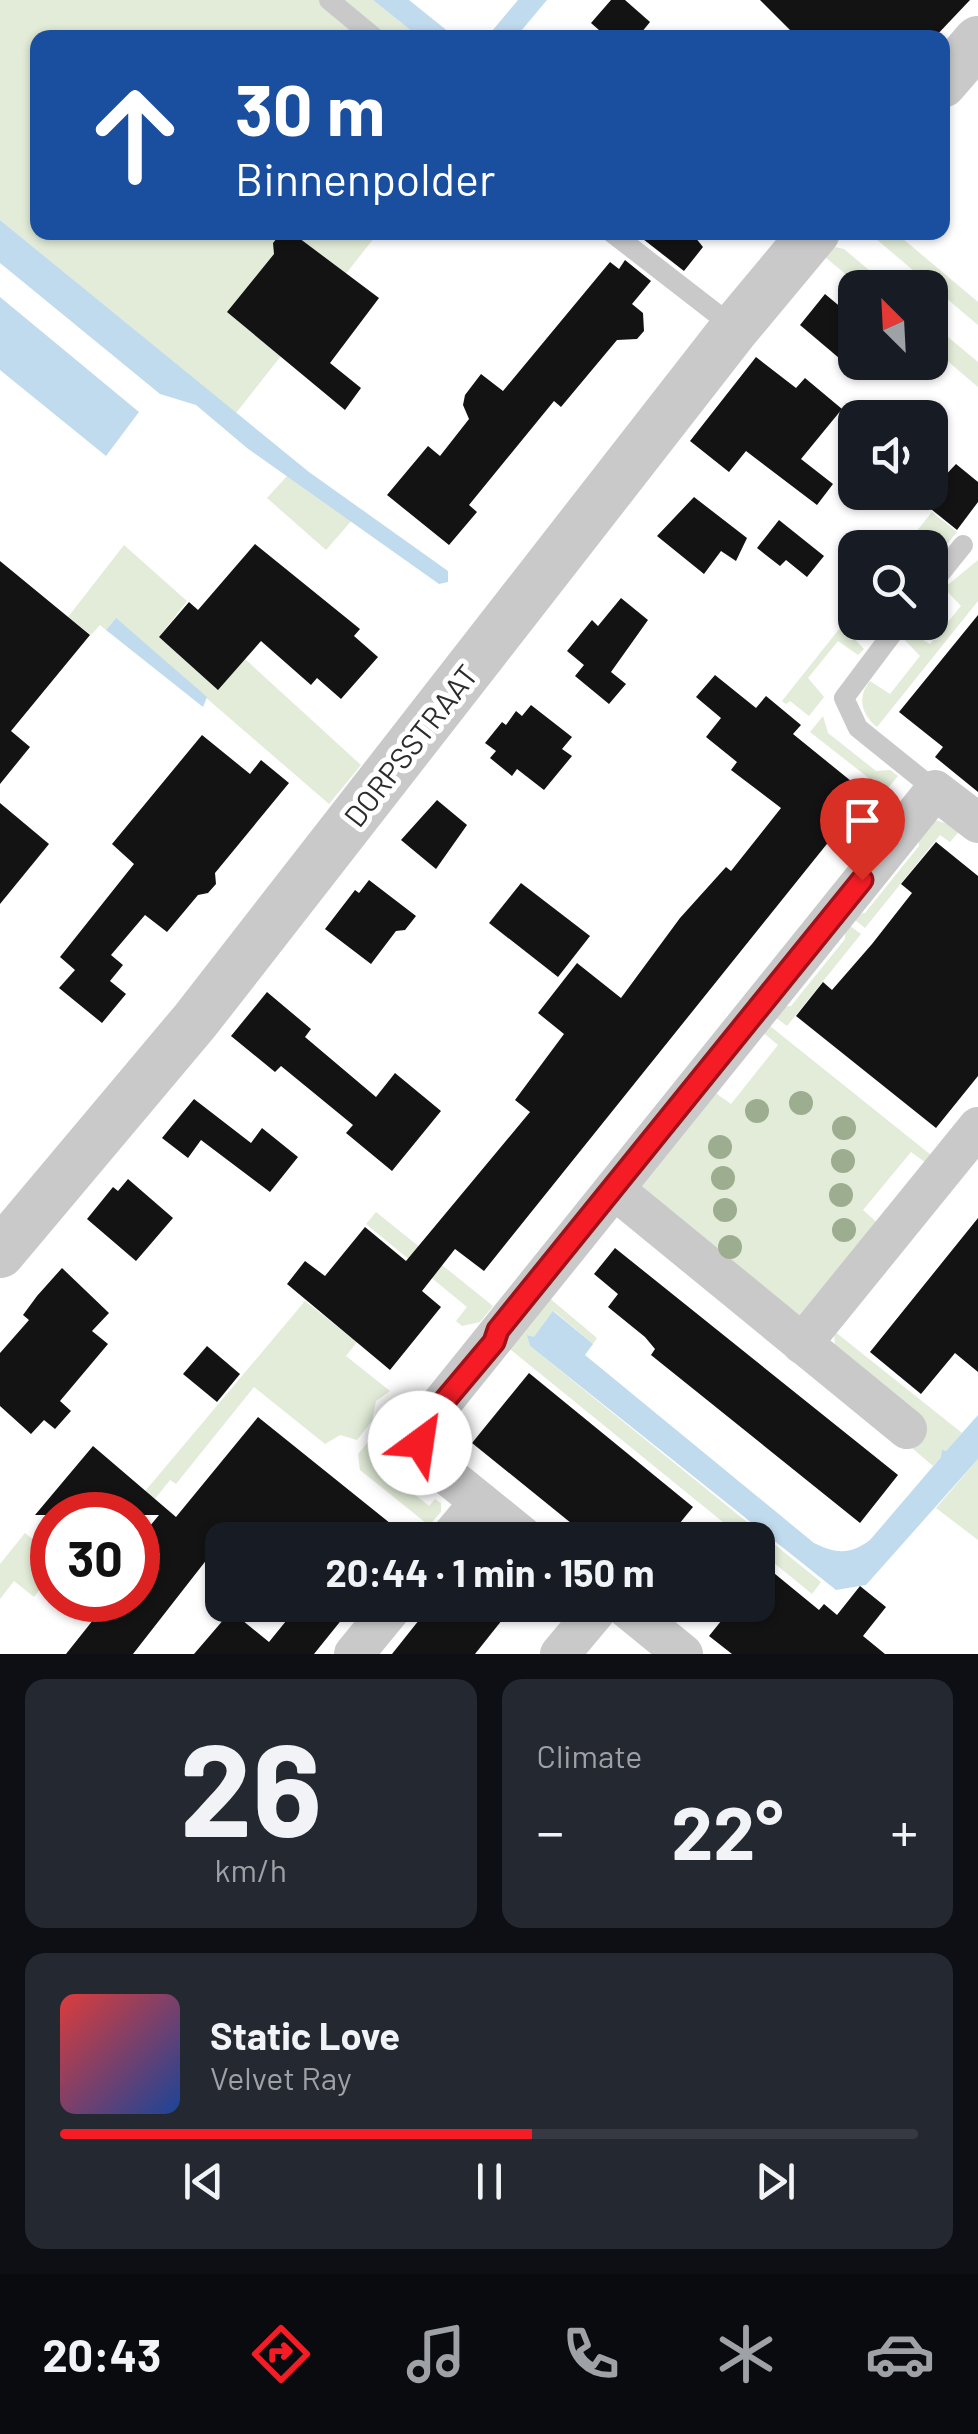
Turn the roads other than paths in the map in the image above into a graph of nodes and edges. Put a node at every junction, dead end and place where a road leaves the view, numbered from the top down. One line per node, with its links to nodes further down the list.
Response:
1 (330, 0): 2 (lane)
2 (366, 30)
3 (978, 41): 4 (street)
4 (950, 74)
5 (621, 240): 7 (lane)
6 (808, 240): 7 (street, DORPSSTRAAT)
7 (735, 328): 15 (street, DORPSSTRAAT)
8 (963, 545): 9 (lane)
9 (948, 564)
10 (888, 640): 11 (lane)
11 (935, 790): 12 (street); 14 (street)
12 (978, 824)
13 (978, 1128): 16 (street)
14 (615, 1190): 16 (street); 18 (street)
15 (0, 1253)
16 (802, 1344): 17 (street)
17 (907, 1429)
18 (480, 1502): 19 (street); 20 (street)
19 (463, 1522)
20 (505, 1522)
21 (380, 1622): 24 (street)
22 (587, 1622): 25 (street)
23 (644, 1622): 26 (street)
24 (354, 1654)
25 (560, 1654)
26 (683, 1654)

